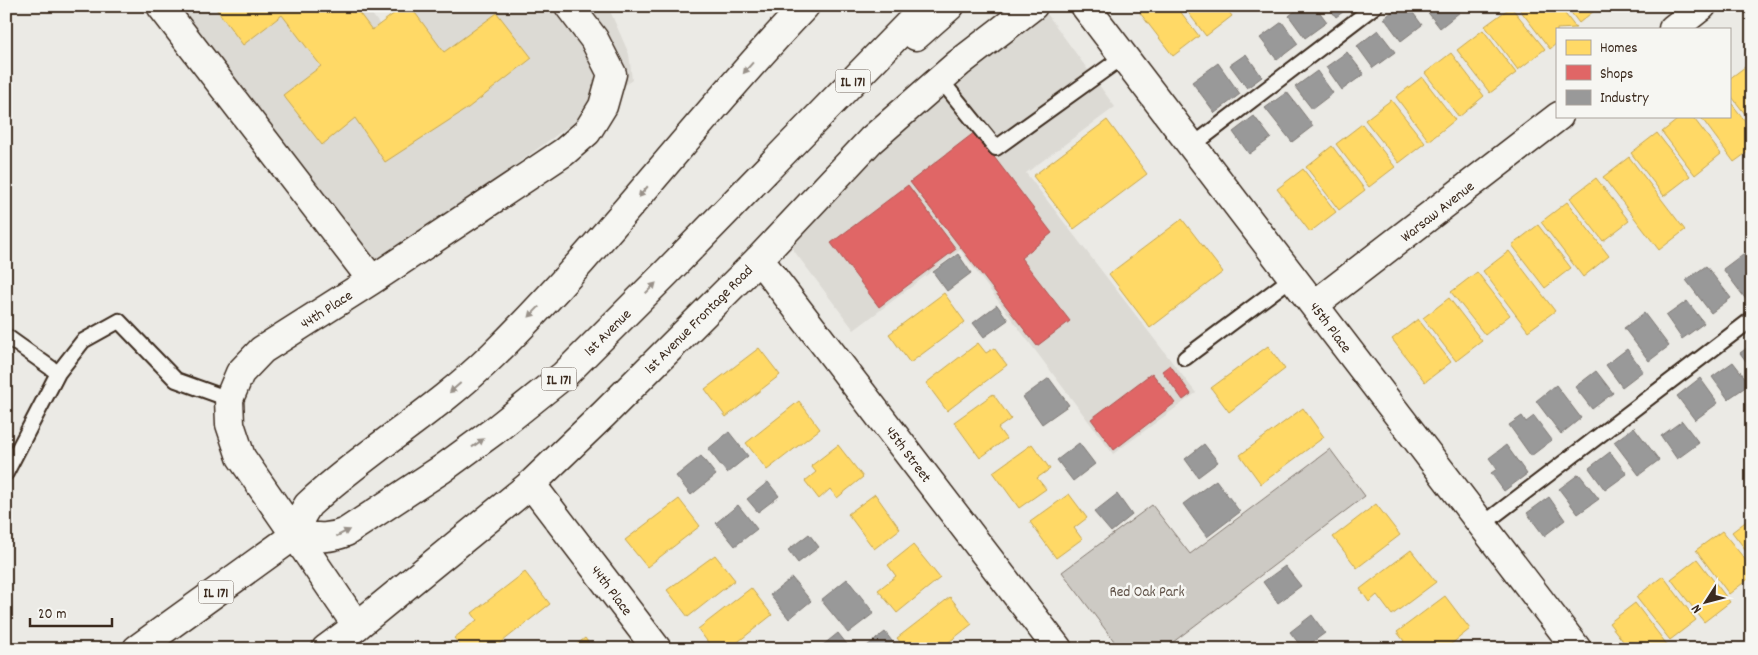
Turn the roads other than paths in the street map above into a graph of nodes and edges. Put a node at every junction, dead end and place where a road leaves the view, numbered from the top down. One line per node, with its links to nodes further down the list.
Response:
1 (161, 6): 18 (street)
2 (569, 6): 18 (street, 44th Place)
3 (803, 6): 28 (street, one-way to 28)
4 (926, 6): 15 (street, 1st Avenue / IL 171)
5 (950, 6): 15 (street)
6 (1033, 6): 12 (street, 1st Avenue Frontage Road)
7 (1085, 6): 11 (street, 45th Place)
8 (1374, 6): 14 (lane)
9 (1702, 6): 10 (street)
10 (1674, 28)
11 (1124, 56): 12 (lane); 14 (street, 45th Place)
12 (940, 80): 16 (street, 1st Avenue Frontage Road)
13 (1556, 118): 19 (street, Warsaw Avenue)
14 (1192, 146): 17 (street, 45th Place)
15 (780, 155): 28 (street, 1st Avenue / IL 171, one-way to 15)
16 (759, 259): 26 (street, 1st Avenue Frontage Road); 33 (street, 45th Street)
17 (1293, 277): 19 (street, 45th Place); 22 (lane)
18 (372, 280): 24 (street, 44th Place)
19 (1314, 305): 27 (street, 45th Place)
20 (1752, 319): 27 (lane)
21 (6, 336): 23 (lane)
22 (1185, 358)
23 (58, 373): 24 (lane); 25 (lane)
24 (229, 399): 28 (street, 44th Place)
25 (6, 472)
26 (531, 484): 29 (street, 1st Avenue Frontage Road); 32 (street, 44th Place)
27 (1482, 525): 34 (street, 45th Place)
28 (295, 535): 29 (street, 44th Place); 30 (street, IL 171)
29 (357, 626): 31 (street)
30 (137, 649)
31 (326, 649)
32 (657, 649)
33 (1058, 649)
34 (1577, 649)

